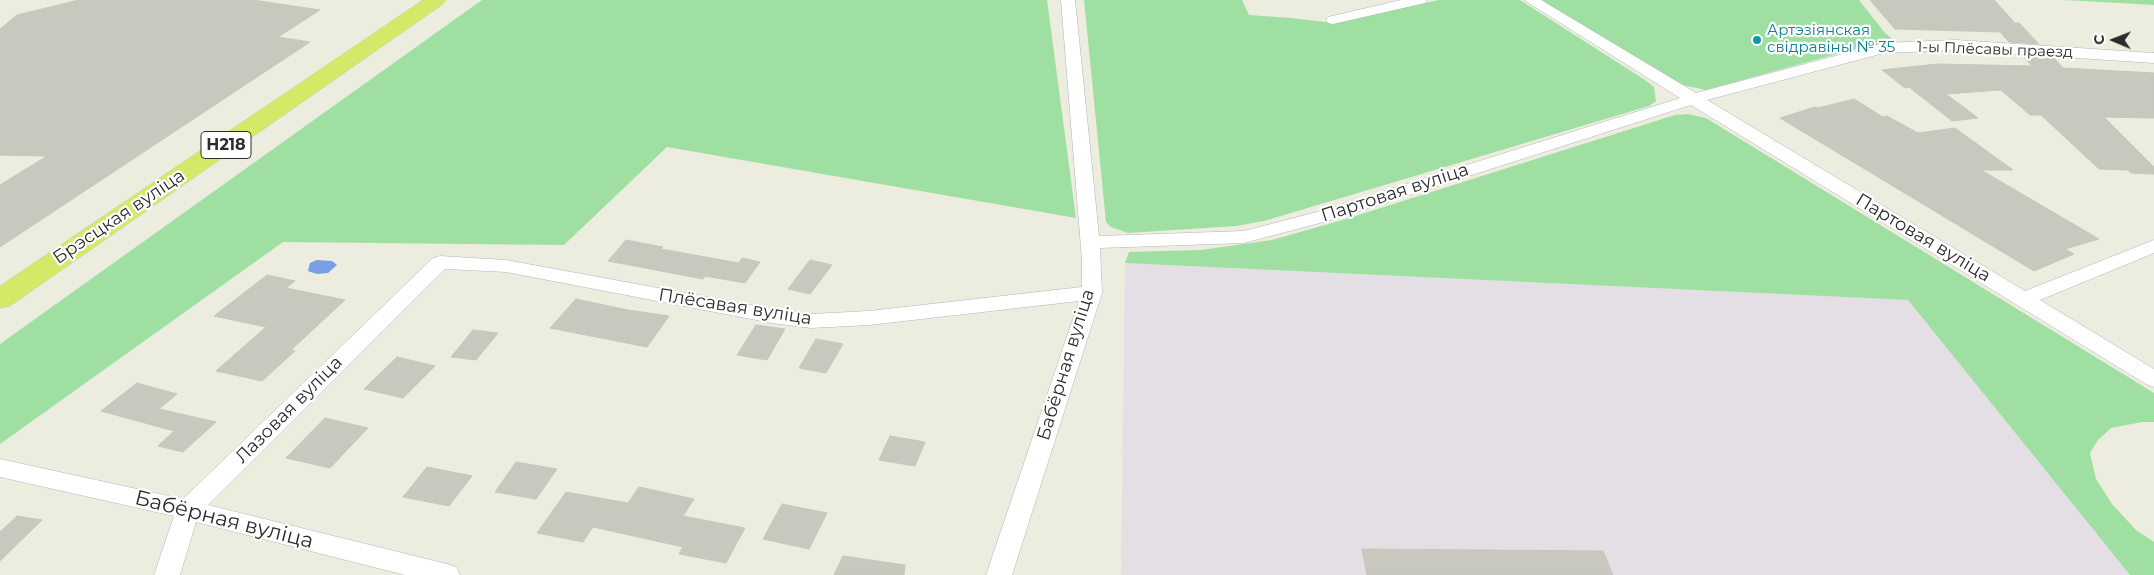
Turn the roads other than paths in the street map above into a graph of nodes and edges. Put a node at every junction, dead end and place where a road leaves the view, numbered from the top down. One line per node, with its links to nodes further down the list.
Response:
1 (436, 0): 12 (main road, Брэсцкая вуліца / Н218)
2 (1068, 0): 8 (street, Бабёрная вуліца)
3 (1420, 0): 5 (street)
4 (1531, 0): 7 (street, Партовая вуліца)
5 (1332, 20)
6 (2154, 58): 7 (street, 1-ы Плёсавы праезд)
7 (1692, 99): 8 (street, Партовая вуліца); 13 (street, Партовая вуліца)
8 (1089, 242): 11 (street, Бабёрная вуліца)
9 (2154, 246): 13 (street)
10 (440, 262): 11 (street, Плёсавая вуліца); 16 (street, Лазовая вуліца)
11 (1092, 293): 19 (street, Бабёрная вуліца)
12 (0, 298)
13 (2025, 299): 14 (street, Партовая вуліца)
14 (2154, 379)
15 (0, 468): 16 (street, Бабёрная вуліца)
16 (188, 510): 17 (street, Лазовая вуліца); 18 (street, Бабёрная вуліца)
17 (167, 575)
18 (447, 575)
19 (999, 575)

